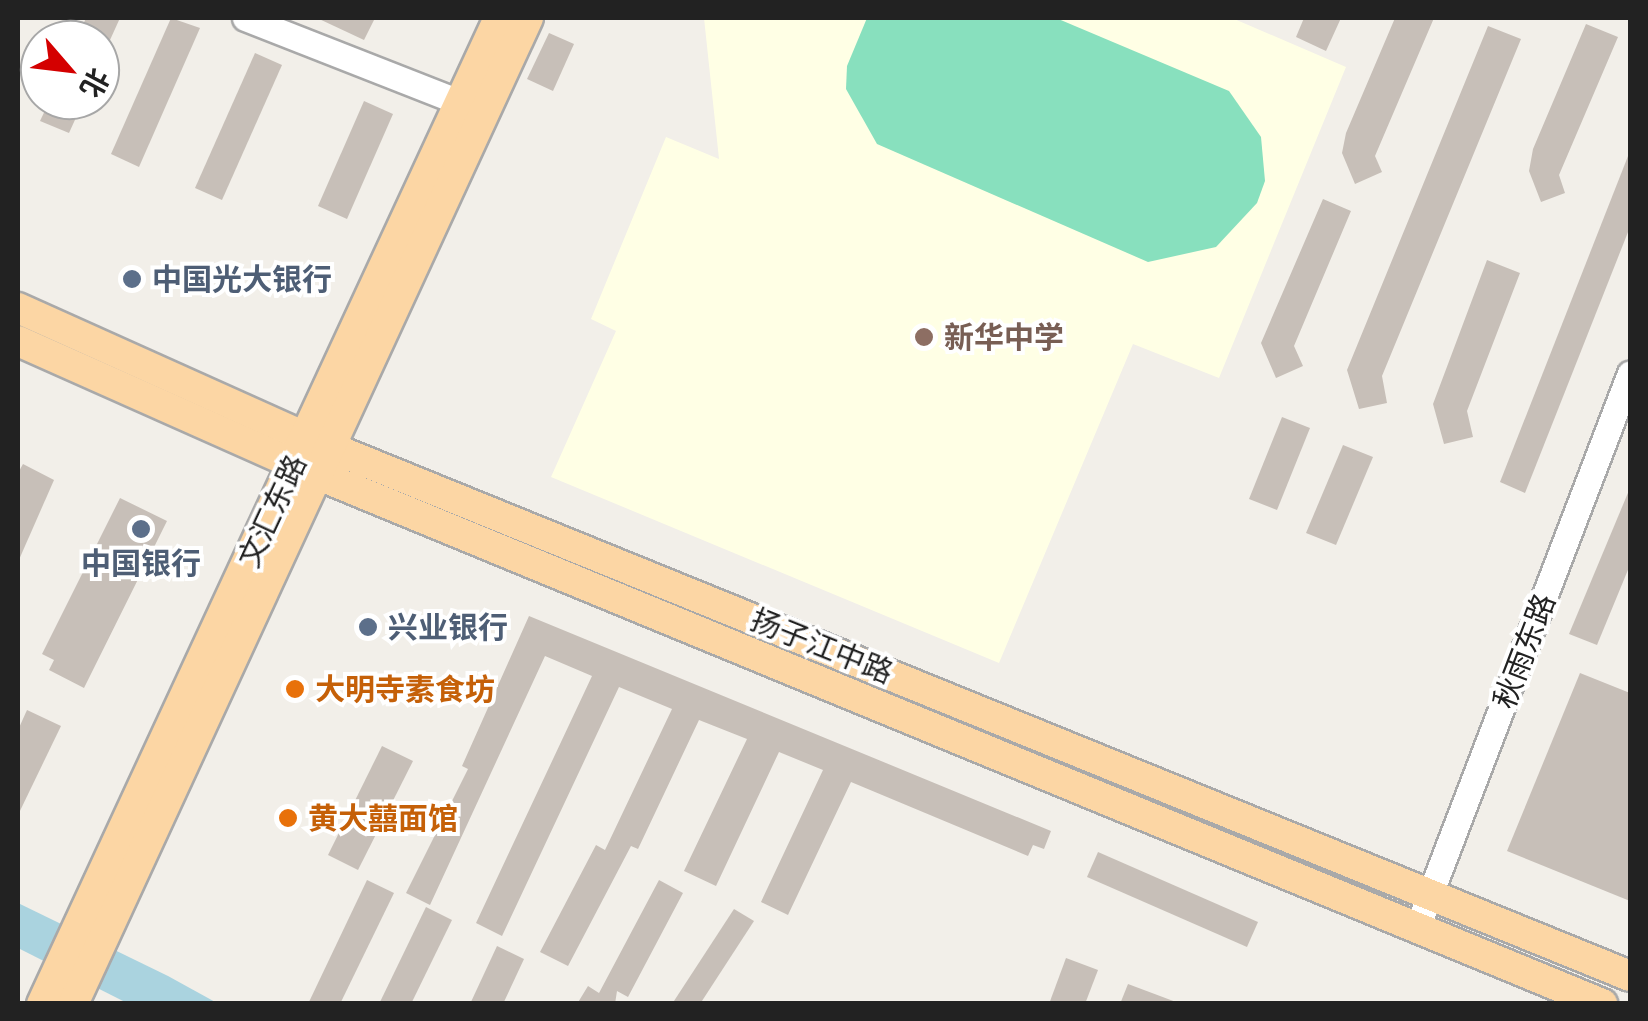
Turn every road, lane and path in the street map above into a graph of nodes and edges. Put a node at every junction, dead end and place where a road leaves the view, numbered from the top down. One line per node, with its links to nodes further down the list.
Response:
1 (245, 18): 4 (street)
2 (499, 18): 4 (main road, 文汇东路)
3 (528, 18): 8 (main road, 文汇东路)
4 (462, 103): 8 (main road, 文汇东路)
5 (18, 308): 8 (main road, 扬子江中路)
6 (18, 341): 8 (main road, 扬子江中路)
7 (1630, 373): 10 (street, 秋雨东路)
8 (314, 457): 9 (main road, 文汇东路); 10 (main road, 扬子江中路); 11 (main road, 扬子江中路)
9 (116, 878): 13 (main road, 文汇东路); 14 (main road, 文汇东路)
10 (1432, 892): 11 (street, 秋雨东路); 12 (main road, 扬子江中路)
11 (1417, 928): 15 (main road, 扬子江中路)
12 (1630, 976)
13 (42, 1004)
14 (73, 1004)
15 (1602, 1004)

